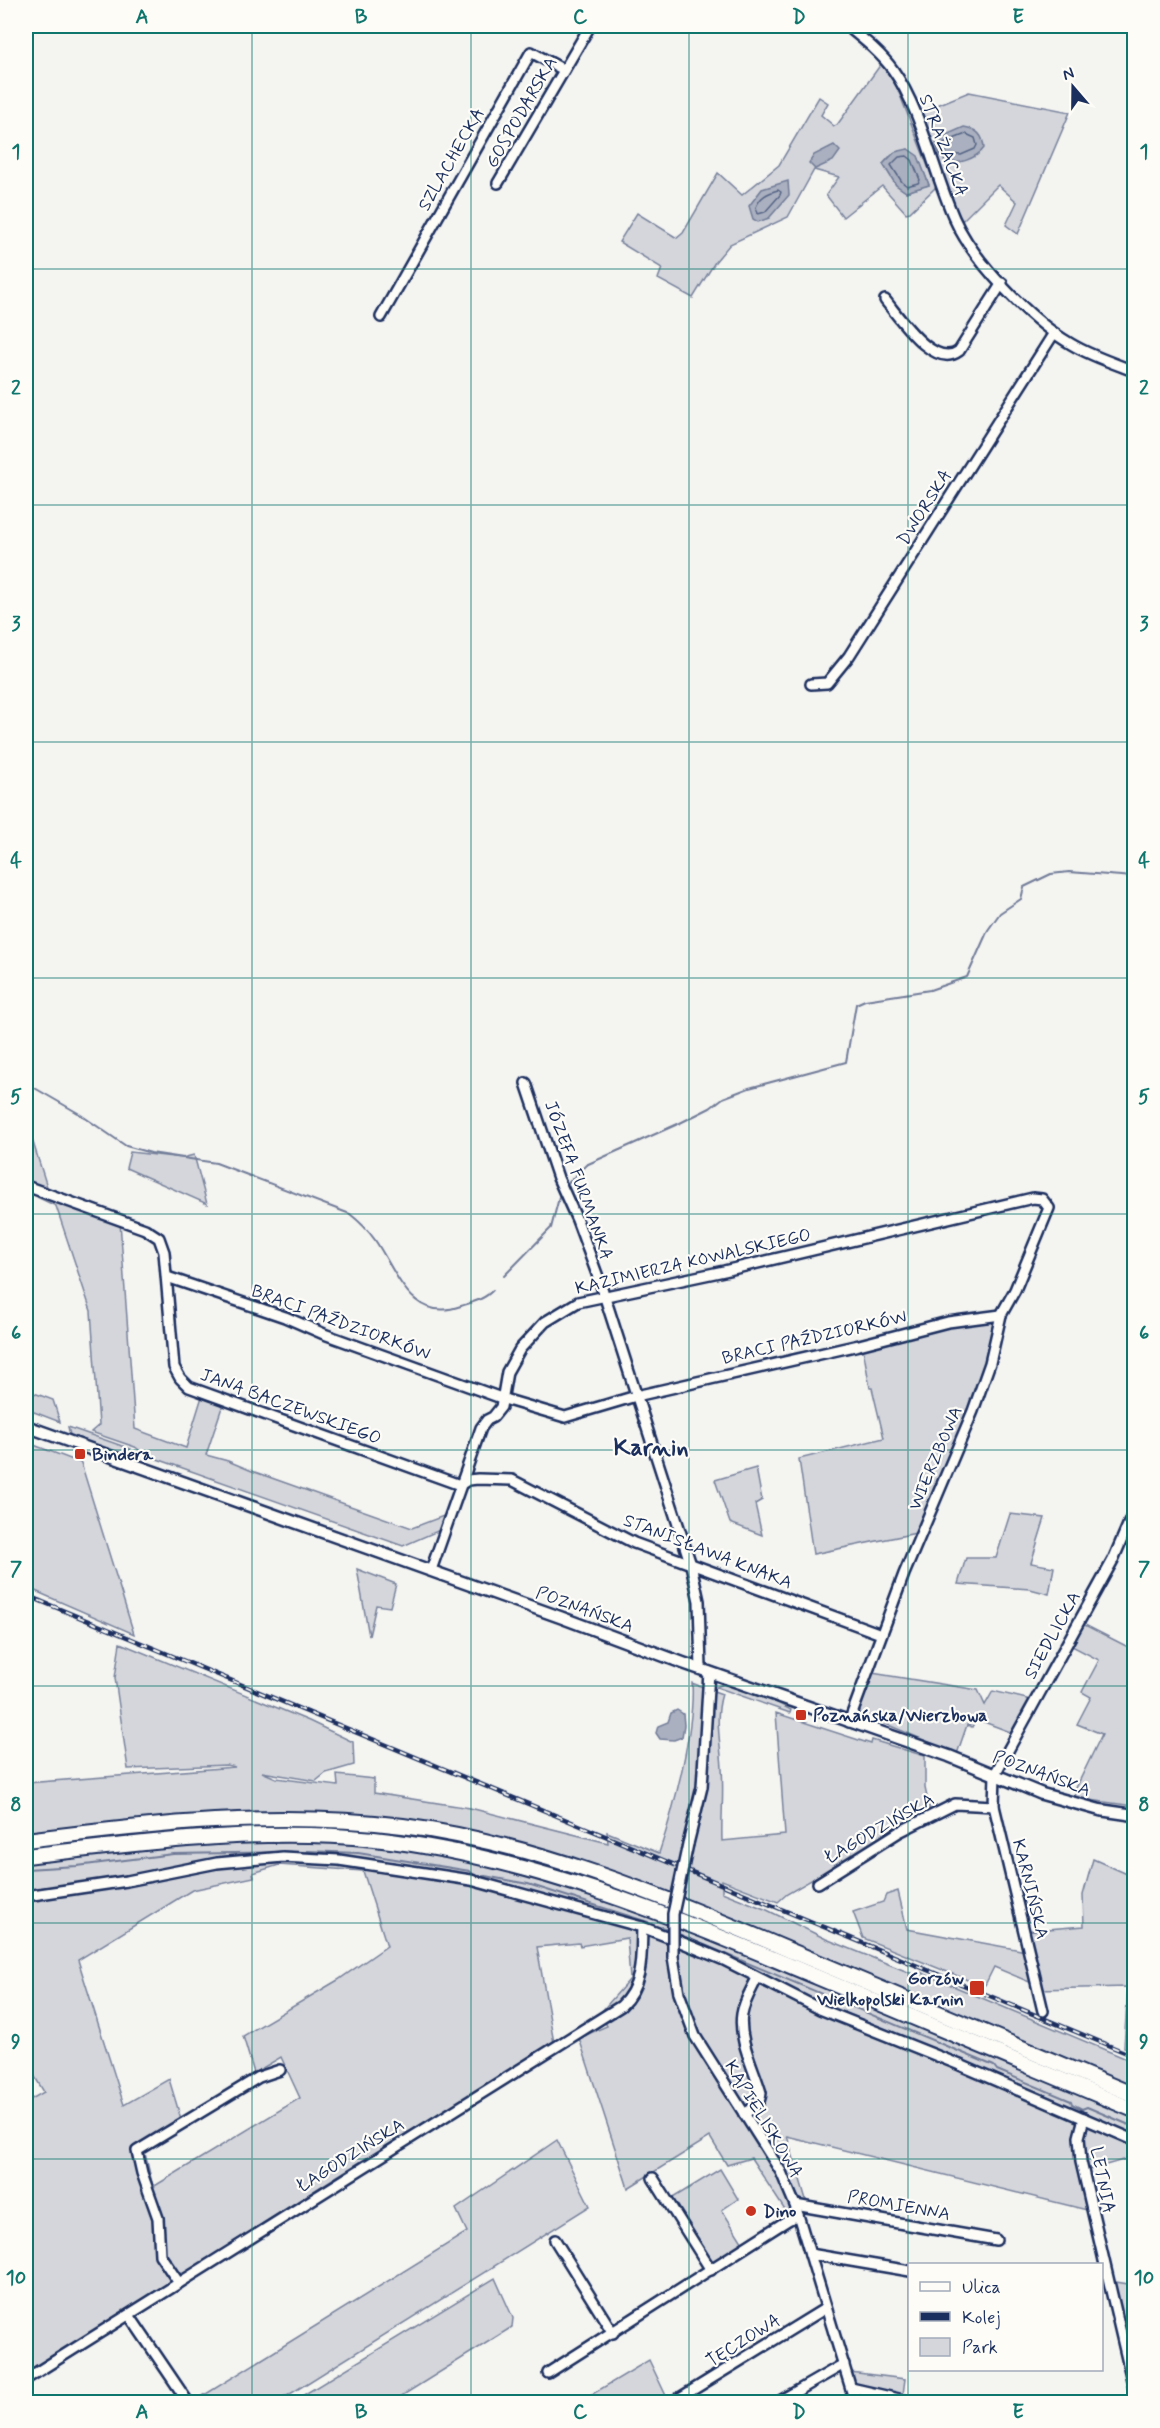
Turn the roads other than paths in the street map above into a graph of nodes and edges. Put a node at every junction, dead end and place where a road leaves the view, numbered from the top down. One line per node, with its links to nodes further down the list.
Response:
1 (590, 26): 3 (street, GOSPODARSKA)
2 (848, 26): 5 (street, STRAŻACKA)
3 (564, 70): 4 (street, GOSPODARSKA); 7 (street, SZLACHECKA)
4 (498, 183)
5 (1002, 283): 6 (street); 8 (street, STRAŻACKA)
6 (885, 300)
7 (381, 317)
8 (1054, 333): 9 (street, STRAŻACKA); 10 (street, DWORSKA)
9 (1134, 371)
10 (811, 684)
11 (526, 1083): 15 (street, JÓZEFA FURMANKA)
12 (26, 1186): 14 (street, JANA BACZEWSKIEGO)
13 (1049, 1208): 15 (street, KAZIMIERZA KOWALSKIEGO); 16 (street, WIERZBOWA)
14 (167, 1277): 18 (street, BRACI PAŹDZIORKÓW); 20 (street, JANA BACZEWSKIEGO)
15 (604, 1297): 17 (street, JÓZEFA FURMANKA); 18 (street, KAZIMIERZA KOWALSKIEGO)
16 (1001, 1315): 17 (street, BRACI PAŹDZIORKÓW); 24 (street, WIERZBOWA)
17 (636, 1396): 18 (street, BRACI PAŹDZIORKÓW); 22 (street, JÓZEFA FURMANKA)
18 (504, 1399): 20 (street)
19 (26, 1426): 23 (main road, POZNAŃSKA)
20 (460, 1485): 22 (street, STANISŁAWA KNAKA); 23 (street)
21 (1134, 1511): 27 (street, SIEDLICKA)
22 (692, 1565): 24 (street, STANISŁAWA KNAKA); 25 (street, JÓZEFA FURMANKA)
23 (430, 1570): 25 (main road, POZNAŃSKA)
24 (881, 1634): 26 (street, WIERZBOWA)
25 (705, 1670): 26 (main road, POZNAŃSKA); 31 (street, JÓZEFA FURMANKA)
26 (849, 1722): 27 (main road, POZNAŃSKA)
27 (994, 1774): 28 (street, KARNIŃSKA); 29 (main road, POZNAŃSKA)
28 (994, 1806): 33 (street, ŁAGODZIŃSKA); 37 (street, KARNIŃSKA)
29 (1134, 1815)
30 (26, 1840): 39 (highway)
31 (688, 1844): 41 (street, KĄPIELISKOWA, bridge)
32 (26, 1856): 40 (highway)
33 (818, 1883)
34 (26, 1896): 35 (street)
35 (642, 1927): 36 (street); 52 (street, ŁAGODZIŃSKA)
36 (757, 1978): 41 (street); 42 (street)
37 (1043, 2011)
38 (280, 2070): 52 (street)
39 (1134, 2095)
40 (1134, 2110)
41 (744, 2114): 45 (street, KĄPIELISKOWA)
42 (1084, 2118): 43 (street); 60 (street, LETNIA)
43 (1134, 2140)
44 (653, 2178): 50 (street)
45 (795, 2205): 46 (street, KĄPIELISKOWA); 48 (street, PROMIENNA)
46 (798, 2216): 49 (street, KĄPIELISKOWA); 50 (street)
47 (555, 2240): 55 (street)
48 (996, 2240)
49 (810, 2254): 51 (street); 53 (street, KĄPIELISKOWA)
50 (711, 2270): 55 (street)
51 (908, 2271)
52 (179, 2283): 54 (street, ŁAGODZIŃSKA)
53 (826, 2308): 56 (street, KĄPIELISKOWA); 61 (street, TĘCZOWA)
54 (129, 2314): 58 (street, ŁAGODZIŃSKA); 62 (street)
55 (613, 2333): 57 (street)
56 (844, 2364): 59 (street, KĄPIELISKOWA); 63 (street)
57 (548, 2373)
58 (26, 2379)
59 (850, 2388): 64 (street, KĄPIELISKOWA); 65 (street)
60 (1134, 2389)
61 (678, 2399)
62 (188, 2403)
63 (778, 2403)
64 (855, 2403)
65 (912, 2403)

